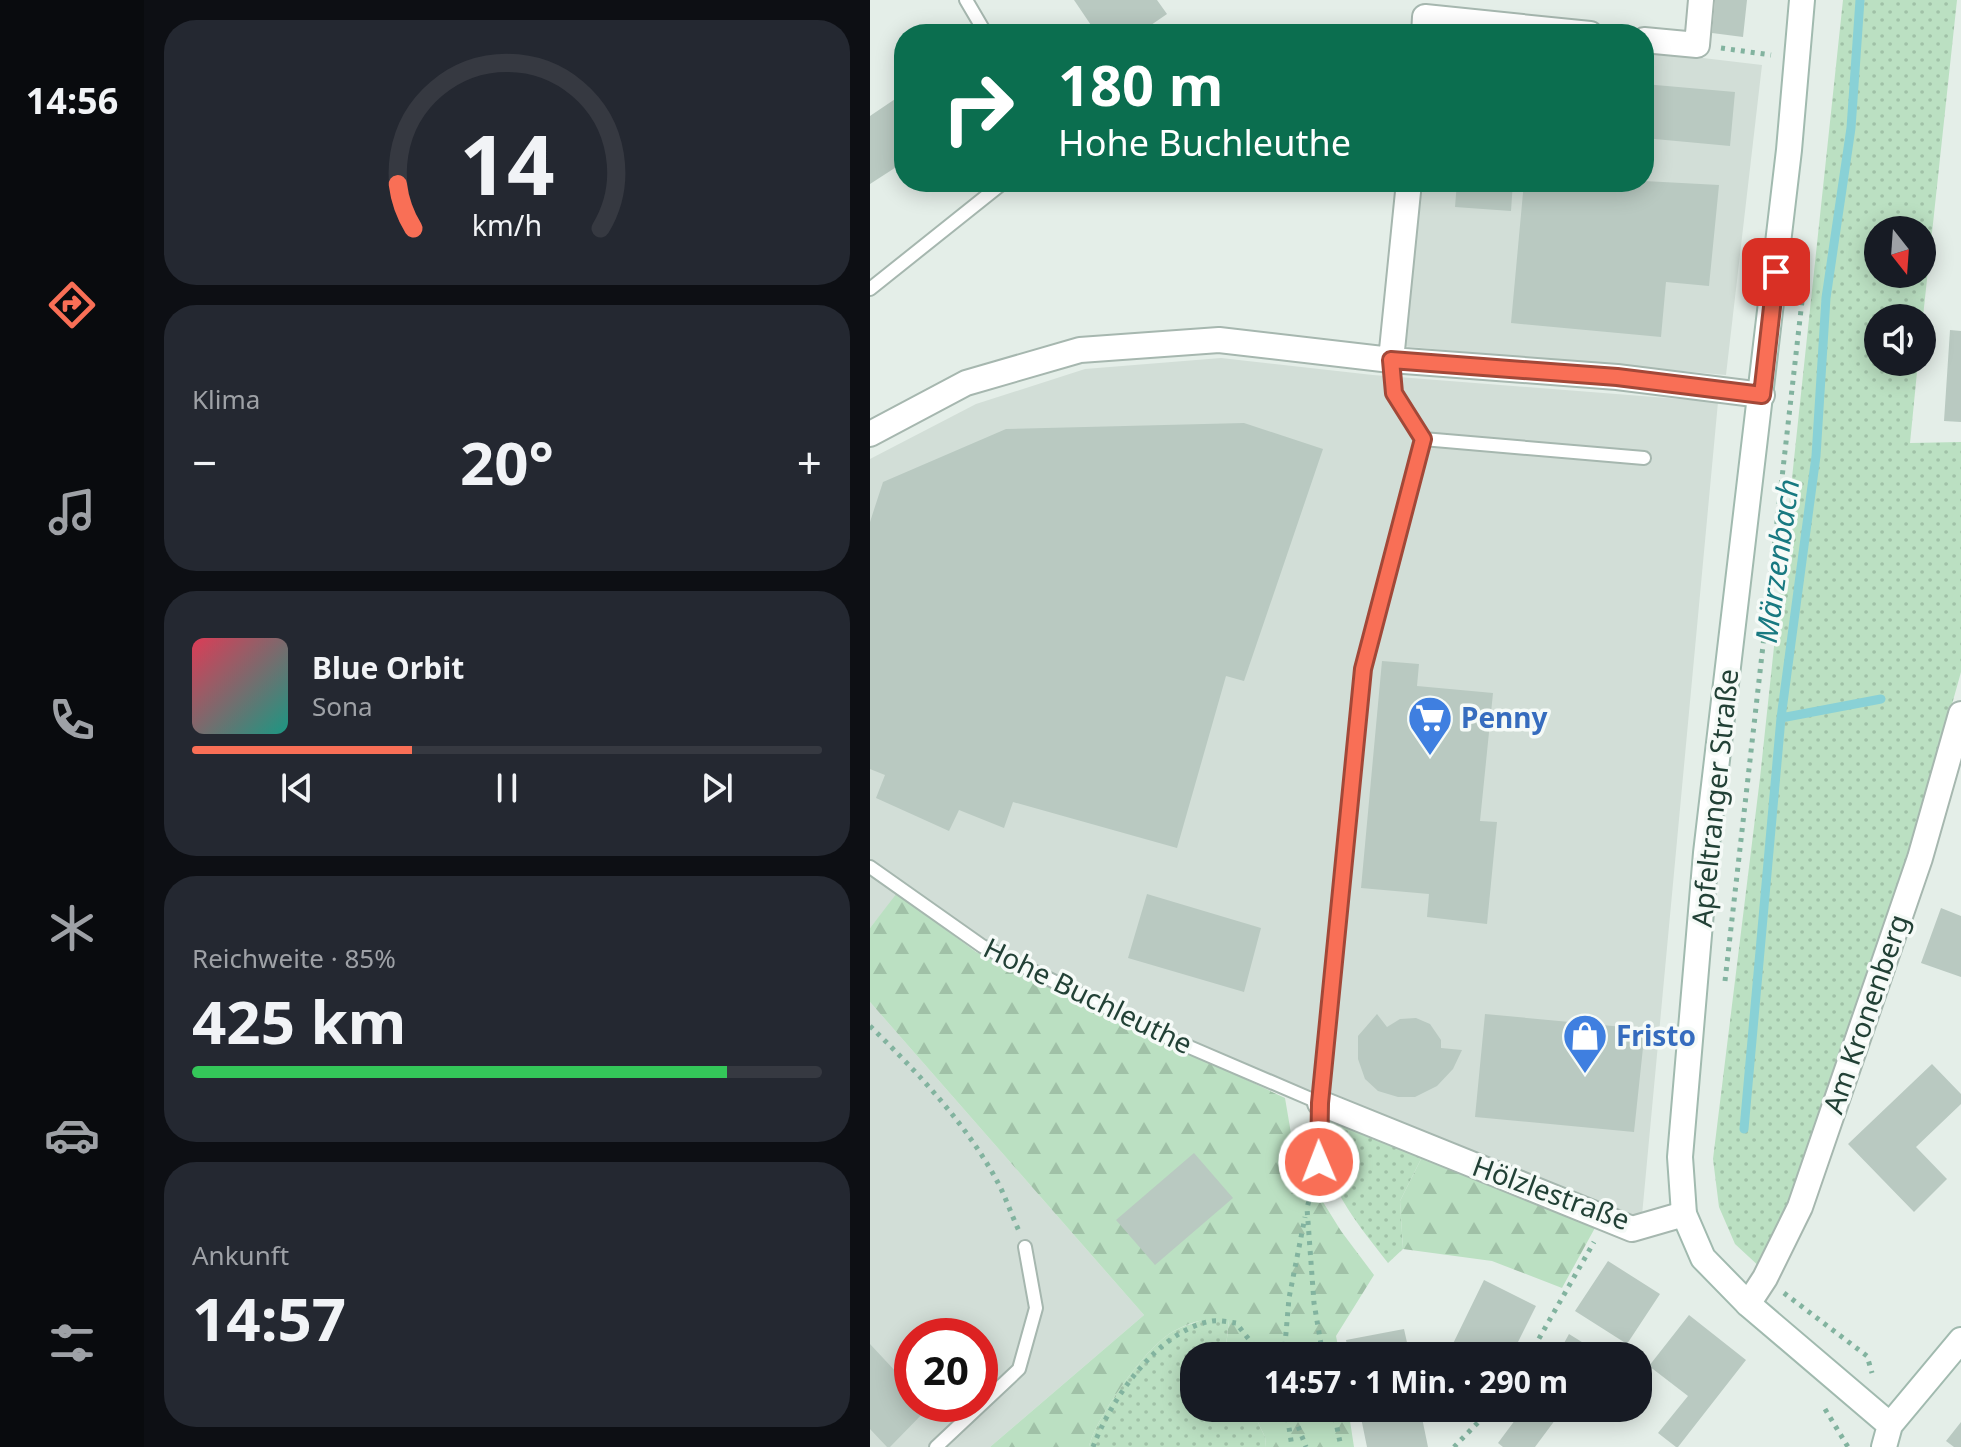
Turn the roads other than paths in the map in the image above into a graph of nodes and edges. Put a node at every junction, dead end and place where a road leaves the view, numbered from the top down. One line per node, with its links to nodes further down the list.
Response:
1 (966, 0): 4 (lane)
2 (1701, 0): 7 (street)
3 (1802, 0): 12 (street, Apfeltranger Straße)
4 (980, 24)
5 (1425, 24): 6 (street)
6 (1493, 24)
7 (1654, 41)
8 (991, 192): 10 (lane)
9 (1408, 192): 11 (street)
10 (870, 289)
11 (1391, 360): 12 (street); 13 (street); 14 (lane)
12 (1762, 395): 20 (street, Apfeltranger Straße)
13 (870, 434)
14 (1423, 439): 15 (lane); 18 (lane)
15 (1644, 458)
16 (1961, 714): 22 (street, Am Kronenberg)
17 (870, 867): 18 (lane, Hohe Buchleuthe)
18 (1320, 1103): 19 (lane); 20 (street, Hölzlestraße)
19 (1319, 1162)
20 (1684, 1214): 22 (street)
21 (1025, 1247): 25 (lane)
22 (1748, 1304): 24 (street)
23 (1961, 1340): 24 (street)
24 (1883, 1429)
25 (936, 1447)

